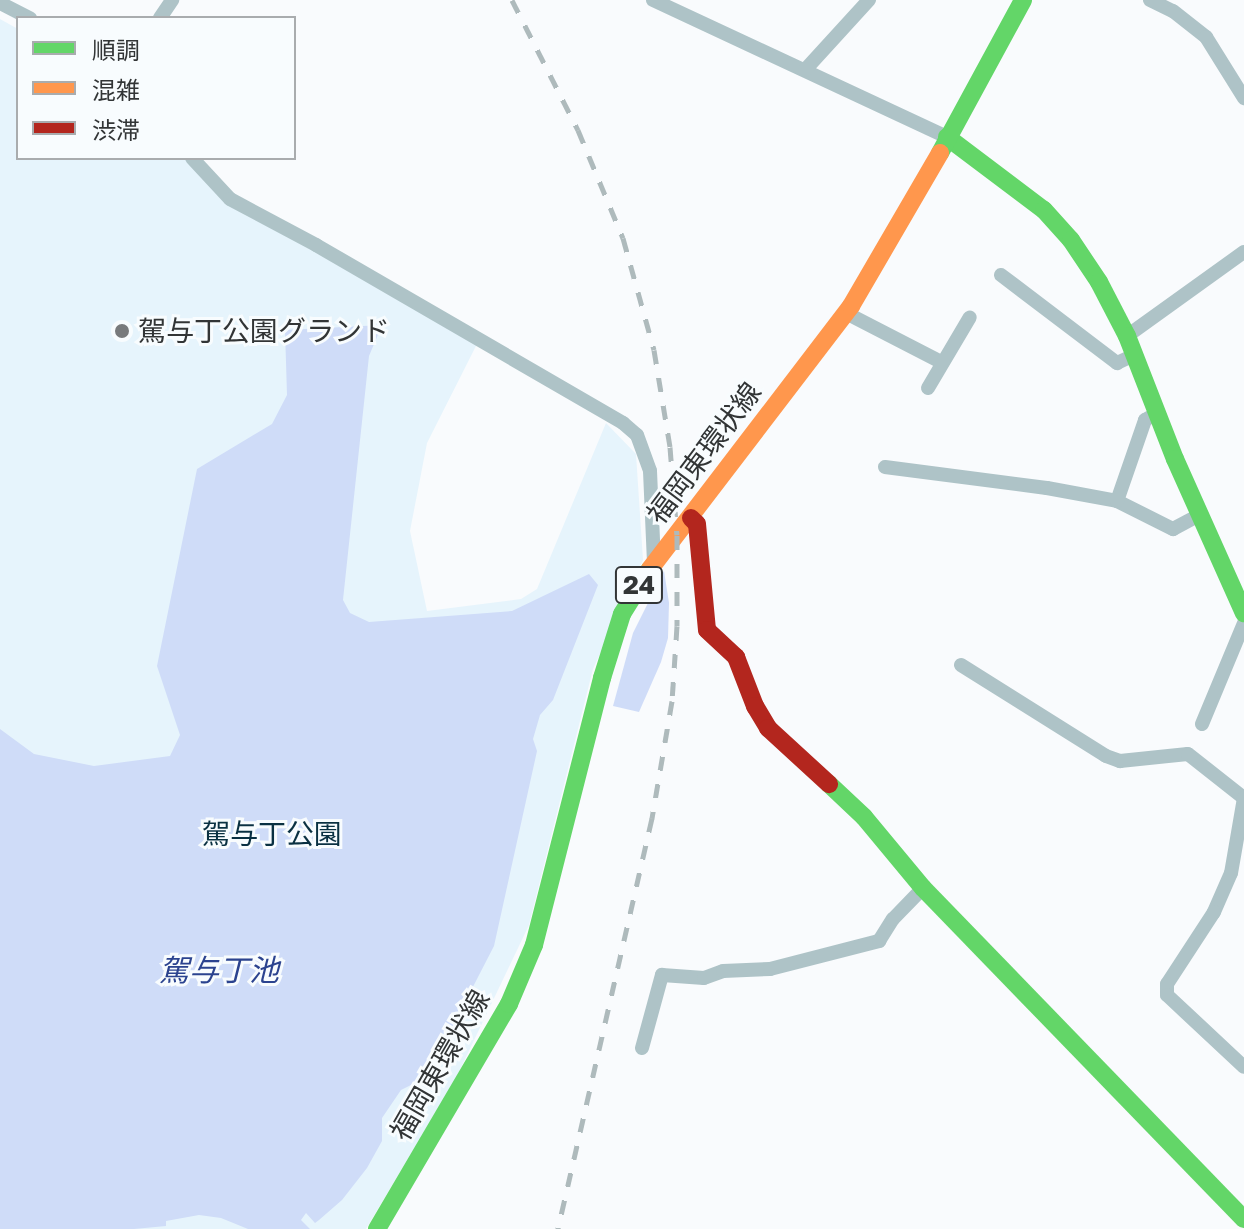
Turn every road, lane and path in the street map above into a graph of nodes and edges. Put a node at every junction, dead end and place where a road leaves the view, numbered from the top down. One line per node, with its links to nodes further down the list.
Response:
1 (653, 0): 7 (street)
2 (869, 0): 7 (street)
3 (1023, 0): 9 (street, 福岡東環状線 / 24)
4 (1150, 0): 8 (street)
5 (0, 3): 6 (street)
6 (26, 16)
7 (805, 70): 9 (street)
8 (1244, 98)
9 (947, 137): 13 (street, 福岡東環状線 / 24); 15 (street)
10 (194, 160): 24 (street)
11 (1244, 252): 15 (street)
12 (1001, 275): 16 (street)
13 (846, 313): 17 (street); 23 (street, 福岡東環状線 / 24)
14 (970, 317): 17 (street)
15 (1127, 336): 16 (street)
16 (1134, 355): 19 (street)
17 (941, 362): 18 (street)
18 (928, 388)
19 (1157, 413): 21 (street); 22 (street)
20 (885, 467): 21 (street)
21 (1117, 501): 22 (street)
22 (1199, 515): 25 (street)
23 (691, 518): 24 (street, 福岡東環状線 / 24); 30 (street)
24 (654, 565): 34 (street, 福岡東環状線 / 24)
25 (1244, 613)
26 (1244, 623): 28 (street)
27 (961, 665): 29 (street)
28 (1202, 724)
29 (1244, 798): 32 (street)
30 (923, 888): 31 (street); 33 (street)
31 (642, 1048)
32 (1244, 1067)
33 (1244, 1219)
34 (377, 1229)

